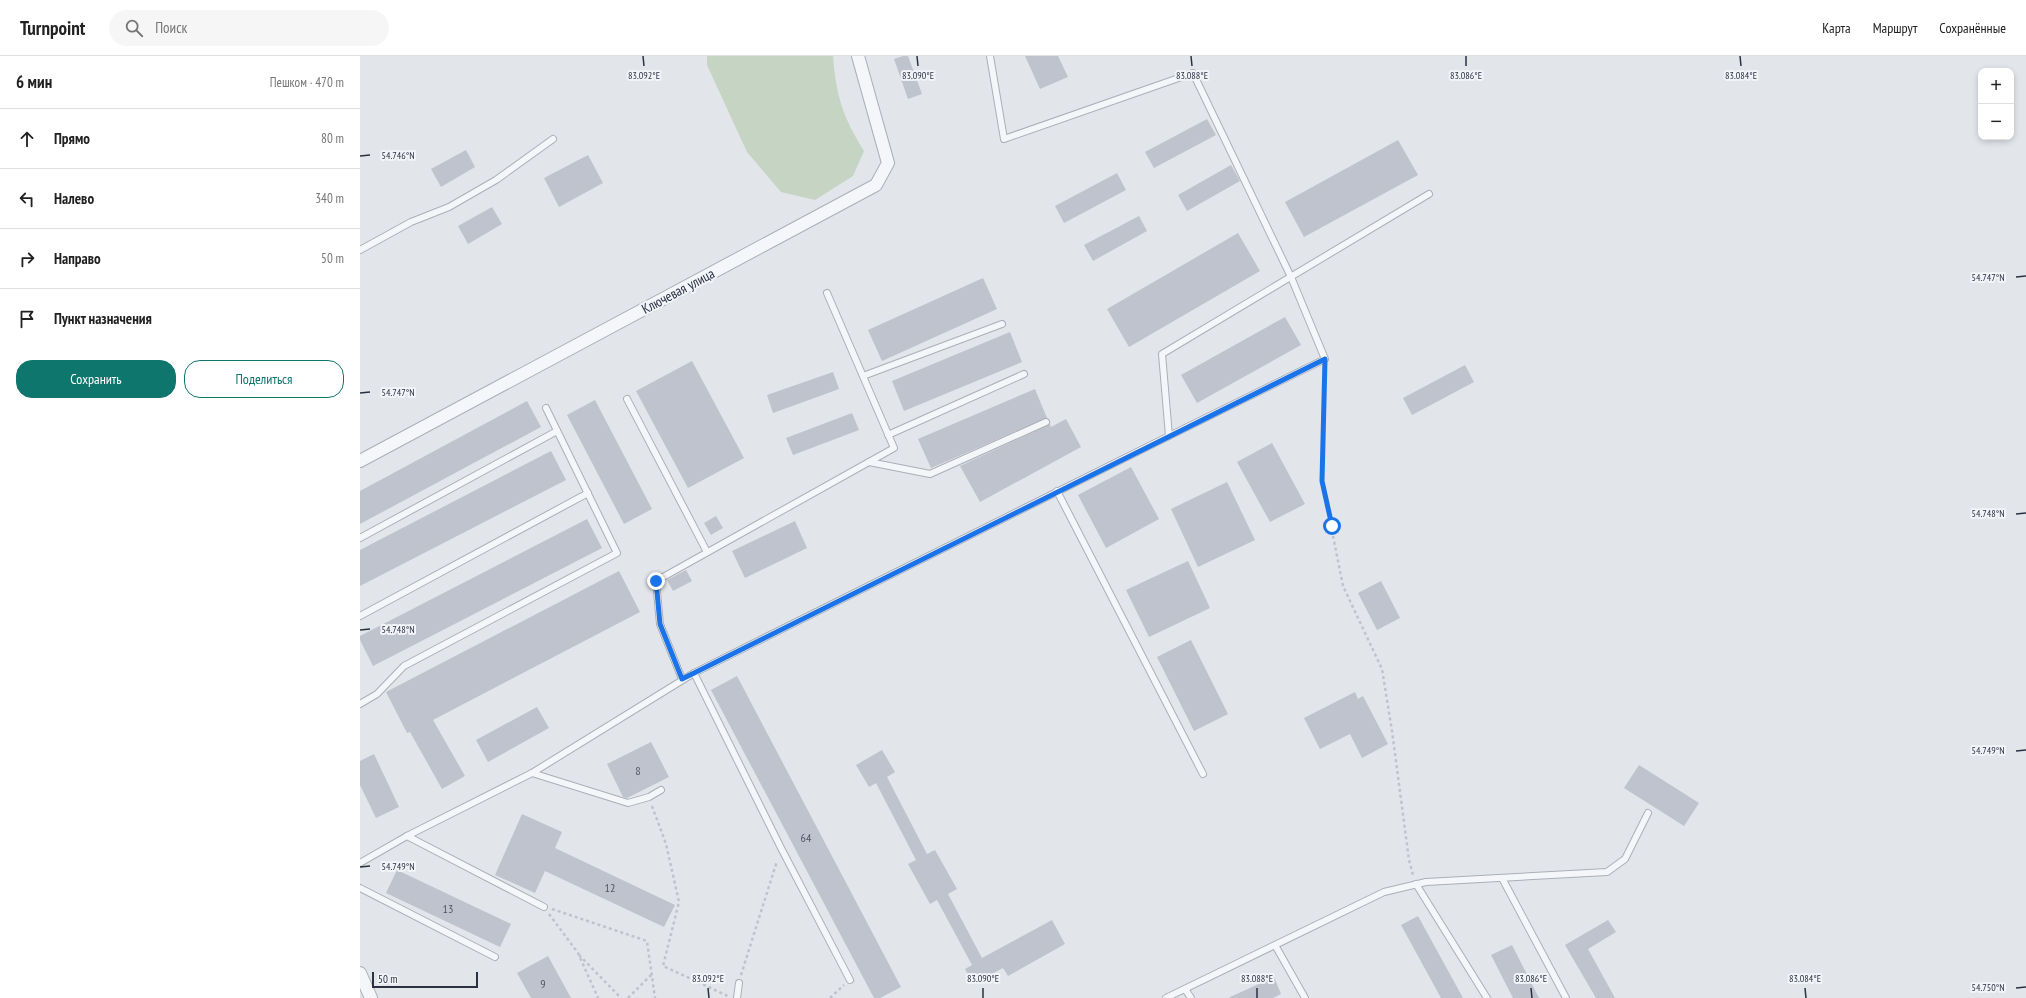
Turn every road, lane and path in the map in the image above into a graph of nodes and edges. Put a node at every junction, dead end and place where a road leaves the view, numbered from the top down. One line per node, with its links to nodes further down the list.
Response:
1 (858, 56): 18 (street, Ключевая улица)
2 (990, 56): 6 (lane)
3 (553, 139): 5 (lane)
4 (1429, 194): 6 (lane)
5 (360, 250)
6 (1291, 276): 9 (lane); 17 (lane)
7 (827, 293): 11 (lane)
8 (1002, 324): 11 (lane)
9 (1325, 359): 17 (lane); 37 (path)
10 (1024, 374): 16 (lane)
11 (863, 376): 16 (lane)
12 (627, 399): 23 (lane)
13 (546, 408): 15 (lane)
14 (1046, 422): 19 (lane)
15 (557, 431): 21 (lane); 22 (lane)
16 (888, 435): 19 (lane)
17 (1169, 436): 20 (lane)
18 (360, 461)
19 (869, 462): 23 (lane)
20 (1057, 491): 25 (lane); 29 (lane)
21 (588, 492): 24 (lane); 27 (lane)
22 (360, 538)
23 (707, 552): 26 (lane)
24 (360, 616)
25 (694, 673): 26 (lane); 34 (lane)
26 (682, 679): 28 (lane)
27 (360, 704)
28 (532, 773): 31 (lane); 33 (lane)
29 (1203, 774)
30 (661, 790): 31 (lane)
31 (649, 797): 53 (path)
32 (1648, 813): 36 (lane)
33 (407, 836): 35 (lane); 39 (lane)
34 (781, 848): 45 (lane); 46 (path)
35 (360, 863)
36 (1502, 878): 37 (lane); 60 (lane)
37 (1416, 884): 40 (lane); 59 (lane)
38 (360, 888): 42 (lane)
39 (544, 907): 41 (path); 44 (path)
40 (1275, 945): 47 (lane); 58 (lane)
41 (578, 953): 49 (path); 50 (path)
42 (495, 957)
43 (360, 973): 48 (street)
44 (651, 975): 51 (path); 52 (path)
45 (850, 980): 55 (path)
46 (739, 983): 54 (lane)
47 (1185, 989): 56 (lane); 57 (lane)
48 (371, 998)
49 (598, 998)
50 (621, 998)
51 (628, 998)
52 (655, 998)
53 (732, 998)
54 (737, 998)
55 (830, 998)
56 (1166, 998)
57 (1191, 998)
58 (1305, 998)
59 (1487, 998)
60 (1566, 998)

